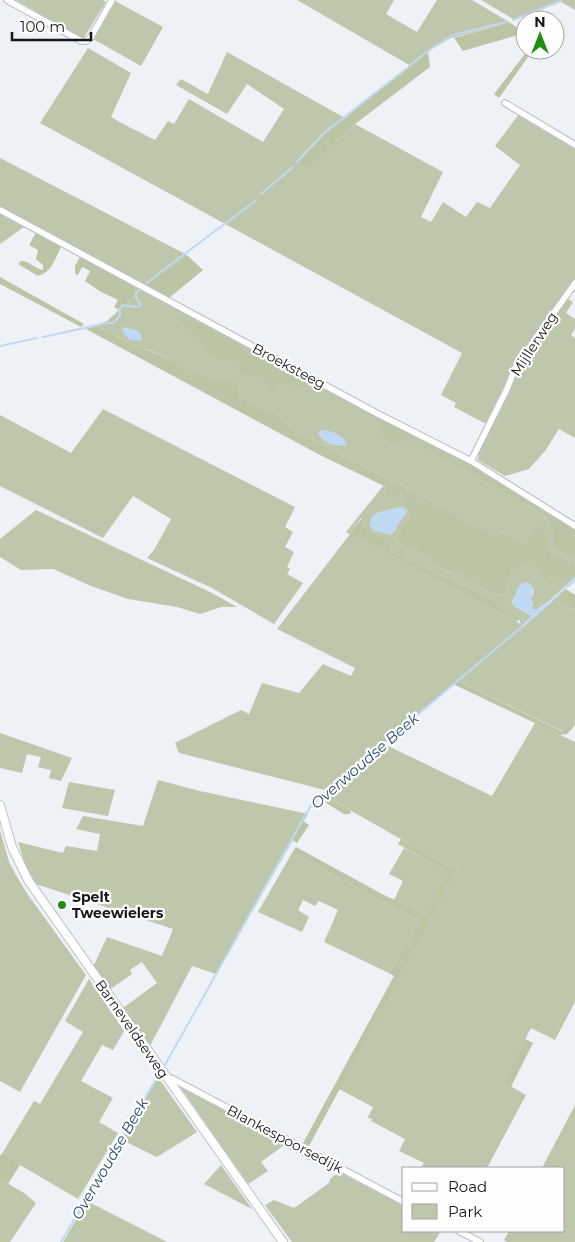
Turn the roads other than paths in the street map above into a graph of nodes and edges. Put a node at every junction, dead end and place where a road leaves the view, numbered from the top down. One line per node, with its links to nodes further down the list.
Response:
1 (7, 0): 2 (street)
2 (112, 0)
3 (505, 103): 4 (street)
4 (575, 145)
5 (0, 210): 7 (street, Broeksteeg)
6 (575, 283): 7 (street, Mijllerweg)
7 (471, 461): 8 (street, Broeksteeg)
8 (575, 526)
9 (0, 805): 10 (main road, Barneveldseweg)
10 (166, 1078): 11 (street, Blankespoorsedijk); 13 (main road, Barneveldseweg)
11 (402, 1201)
12 (461, 1232): 14 (street)
13 (283, 1242)
14 (480, 1242)

